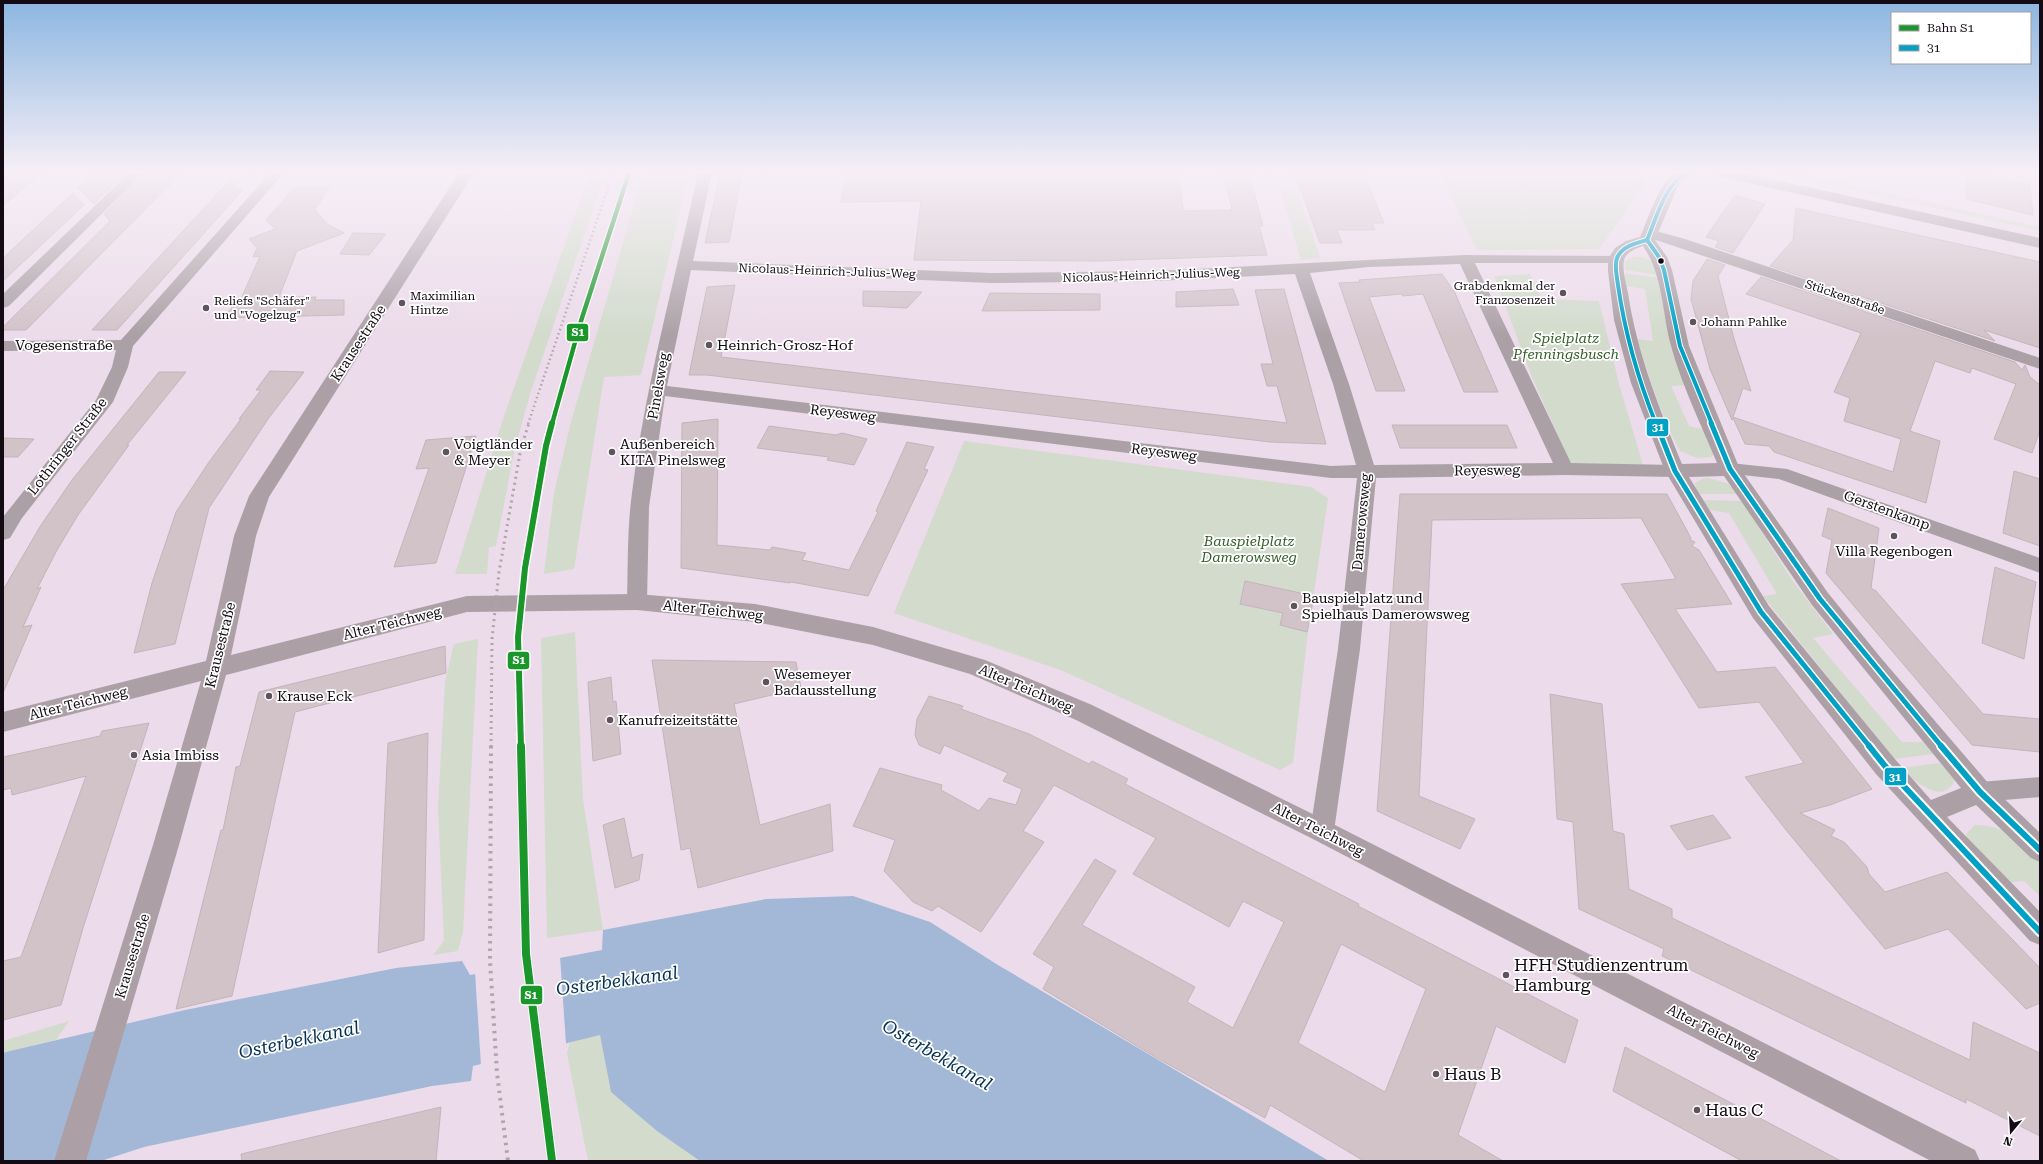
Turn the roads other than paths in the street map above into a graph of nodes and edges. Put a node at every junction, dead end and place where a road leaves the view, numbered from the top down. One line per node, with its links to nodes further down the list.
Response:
1 (81, 227): 13 (street)
2 (230, 227): 14 (street, Lothringer Straße)
3 (432, 227): 26 (street, Krausestraße)
4 (694, 227): 11 (street, Pinelsweg)
5 (1652, 227): 7 (street)
6 (1969, 227): 8 (street)
7 (1648, 237): 10 (street); 16 (street, Stückenstraße); 19 (street)
8 (2040, 243)
9 (1465, 259): 10 (street, Nicolaus-Heinrich-Julius-Weg); 12 (street, Nicolaus-Heinrich-Julius-Weg); 18 (street)
10 (1616, 259): 20 (street)
11 (686, 265): 12 (street, Nicolaus-Heinrich-Julius-Weg); 17 (street, Pinelsweg)
12 (1301, 269): 21 (street, Damerowsweg)
13 (3, 303)
14 (125, 345): 15 (street, Vogesenstraße); 22 (street, Lothringer Straße)
15 (3, 346)
16 (2040, 364)
17 (657, 390): 21 (street, Reyesweg); 25 (street, Pinelsweg)
18 (1565, 469): 20 (street, Reyesweg); 21 (street, Reyesweg)
19 (1730, 469): 20 (street); 24 (street, Gerstenkamp); 29 (street)
20 (1675, 470): 30 (street)
21 (1367, 471): 31 (street, Damerowsweg)
22 (9, 513): 23 (street, Lothringer Straße)
23 (3, 533)
24 (2040, 566)
25 (637, 602): 26 (street, Alter Teichweg); 31 (street, Alter Teichweg)
26 (216, 669): 27 (street, Alter Teichweg); 34 (street, Krausestraße)
27 (3, 722)
28 (2040, 787): 29 (street)
29 (1980, 792): 30 (street); 32 (street)
30 (1927, 813): 33 (street)
31 (1322, 831): 35 (street, Alter Teichweg)
32 (2040, 850)
33 (2040, 932)
34 (70, 1161)
35 (1964, 1161)

